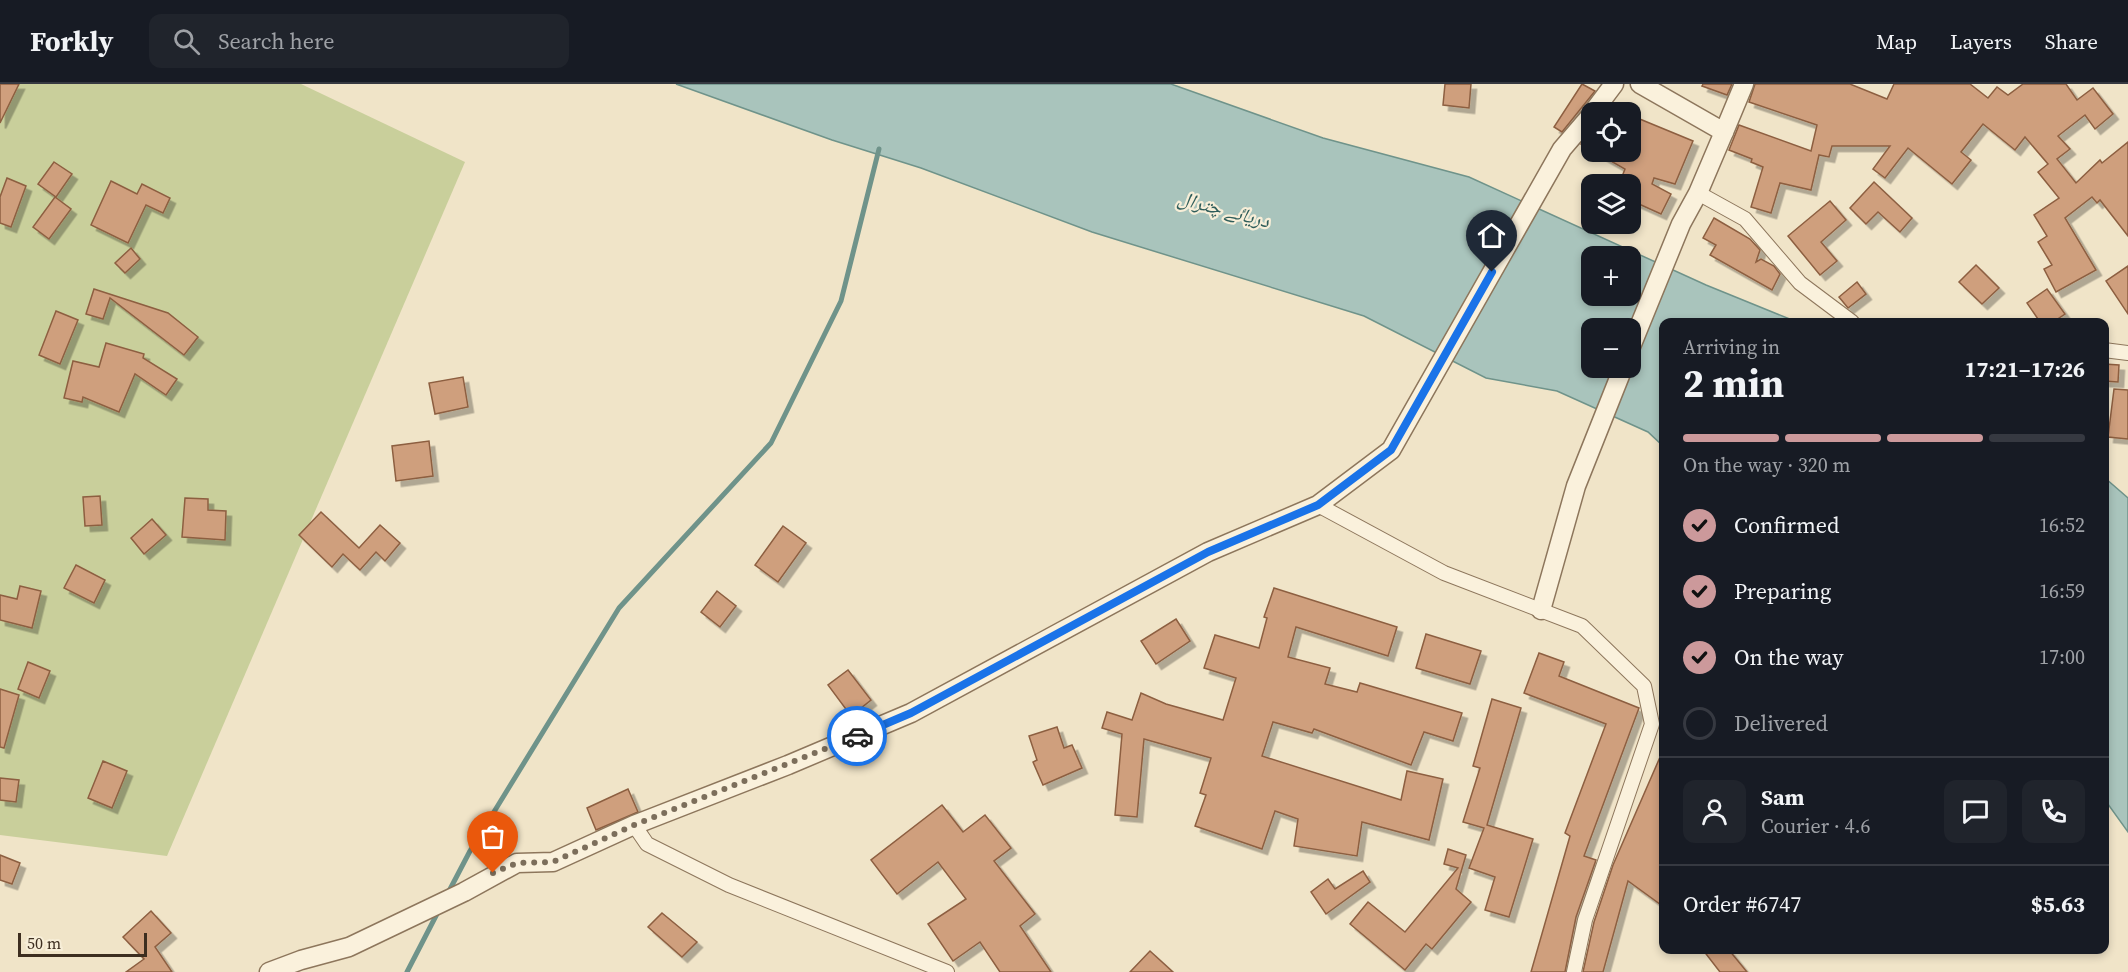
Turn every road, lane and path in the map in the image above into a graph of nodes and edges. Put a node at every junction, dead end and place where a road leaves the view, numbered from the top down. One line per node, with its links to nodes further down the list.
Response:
1 (1614, 84): 4 (street)
2 (1640, 84): 6 (street)
3 (1744, 84): 6 (street)
4 (1600, 102)
5 (1581, 126): 13 (street)
6 (1724, 132): 7 (street)
7 (1698, 193): 8 (street); 9 (street)
8 (1847, 318)
9 (1641, 322)
10 (2109, 351): 11 (street)
11 (2128, 353)
12 (1619, 378): 14 (street)
13 (1318, 505): 14 (street); 15 (street)
14 (1540, 610): 18 (street)
15 (634, 825): 16 (street); 17 (street)
16 (269, 972)
17 (947, 972)
18 (1574, 972)

